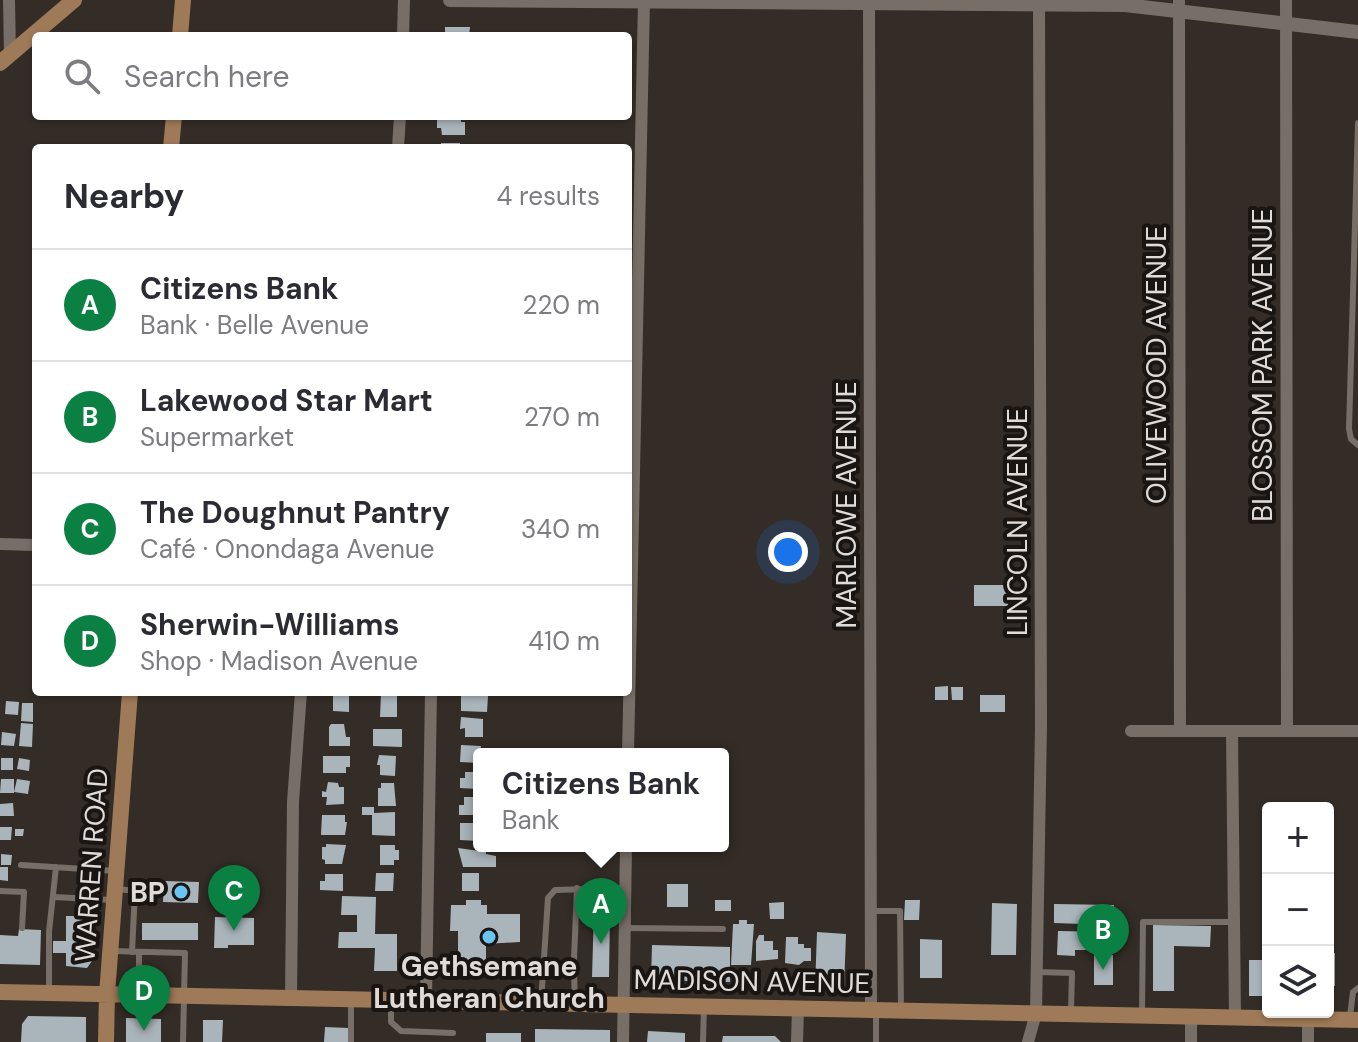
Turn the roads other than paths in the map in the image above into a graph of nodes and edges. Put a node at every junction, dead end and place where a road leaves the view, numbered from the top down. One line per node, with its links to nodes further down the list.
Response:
1 (9, 0): 17 (street)
2 (74, 0): 12 (main road)
3 (183, 0): 13 (main road)
4 (404, 0): 14 (street)
5 (450, 0): 7 (street)
6 (1286, 0): 11 (street, BLOSSOM PARK AVENUE)
7 (644, 1): 8 (street); 26 (street)
8 (869, 1): 9 (street); 46 (street, MARLOWE AVENUE)
9 (1039, 2): 10 (street); 55 (street, LINCOLN AVENUE)
10 (1179, 6): 11 (street); 32 (street, OLIVEWOOD AVENUE)
11 (1286, 25): 15 (street); 34 (street, BLOSSOM PARK AVENUE)
12 (36, 32)
13 (180, 32)
14 (403, 32)
15 (1358, 32)
16 (32, 35): 17 (main road)
17 (5, 58)
18 (174, 120): 21 (main road)
19 (400, 120): 22 (street)
20 (1358, 123): 23 (lane)
21 (171, 144)
22 (398, 144)
23 (1358, 445)
24 (0, 544): 25 (street)
25 (32, 545)
26 (632, 566)
27 (130, 696): 40 (main road, WARREN ROAD)
28 (301, 696): 62 (street)
29 (431, 696): 65 (street)
30 (629, 696): 36 (street)
31 (1131, 731): 32 (street)
32 (1180, 731): 33 (street)
33 (1232, 731): 34 (street); 47 (street)
34 (1287, 731): 35 (street)
35 (1358, 731)
36 (628, 748)
37 (626, 852): 42 (street)
38 (21, 865): 39 (lane)
39 (56, 867): 40 (lane); 45 (lane)
40 (116, 871): 44 (main road, WARREN ROAD)
41 (577, 888): 42 (lane); 53 (lane); 66 (lane)
42 (626, 888): 49 (street)
43 (0, 891): 48 (lane)
44 (114, 894): 45 (lane); 51 (main road, WARREN ROAD); 52 (lane)
45 (54, 897): 58 (lane)
46 (871, 911): 71 (street, MARLOWE AVENUE); 72 (lane)
47 (1234, 922): 75 (lane); 77 (street)
48 (22, 928)
49 (625, 928): 50 (lane); 68 (street)
50 (723, 929)
51 (110, 951): 52 (lane); 59 (main road, WARREN ROAD)
52 (136, 952): 60 (lane); 61 (lane)
53 (574, 959)
54 (574, 971): 67 (lane)
55 (1037, 972): 73 (street, LINCOLN AVENUE); 74 (lane)
56 (1358, 988): 79 (lane)
57 (0, 992): 58 (main road, MADISON AVENUE)
58 (49, 993): 59 (main road, MADISON AVENUE)
59 (107, 994): 60 (main road, MADISON AVENUE); 81 (main road, WARREN ROAD)
60 (139, 995): 61 (main road, MADISON AVENUE)
61 (184, 996): 62 (main road, MADISON AVENUE); 82 (lane)
62 (291, 998): 63 (main road, MADISON AVENUE)
63 (352, 999): 64 (main road, MADISON AVENUE); 83 (lane)
64 (391, 1000): 65 (main road, MADISON AVENUE); 80 (lane)
65 (426, 1001): 66 (main road, MADISON AVENUE)
66 (541, 1003): 67 (main road, MADISON AVENUE)
67 (575, 1004): 68 (main road, MADISON AVENUE)
68 (623, 1005): 69 (main road, MADISON AVENUE); 84 (street)
69 (704, 1007): 70 (main road, MADISON AVENUE); 85 (lane)
70 (798, 1008): 71 (main road, MADISON AVENUE); 86 (street)
71 (873, 1010): 72 (main road, MADISON AVENUE); 87 (lane)
72 (901, 1011): 73 (main road, MADISON AVENUE)
73 (1036, 1013): 74 (main road, MADISON AVENUE); 88 (street, LINCOLN AVENUE)
74 (1071, 1014): 75 (main road, MADISON AVENUE)
75 (1142, 1016): 76 (main road, MADISON AVENUE)
76 (1191, 1017): 77 (main road, MADISON AVENUE); 89 (street)
77 (1235, 1018): 78 (main road, MADISON AVENUE)
78 (1308, 1019): 79 (main road, MADISON AVENUE); 90 (street)
79 (1354, 1020)
80 (453, 1033)
81 (106, 1042)
82 (183, 1042)
83 (351, 1042)
84 (623, 1042)
85 (703, 1042)
86 (797, 1042)
87 (876, 1042)
88 (1028, 1042)
89 (1191, 1042)
90 (1308, 1042)

